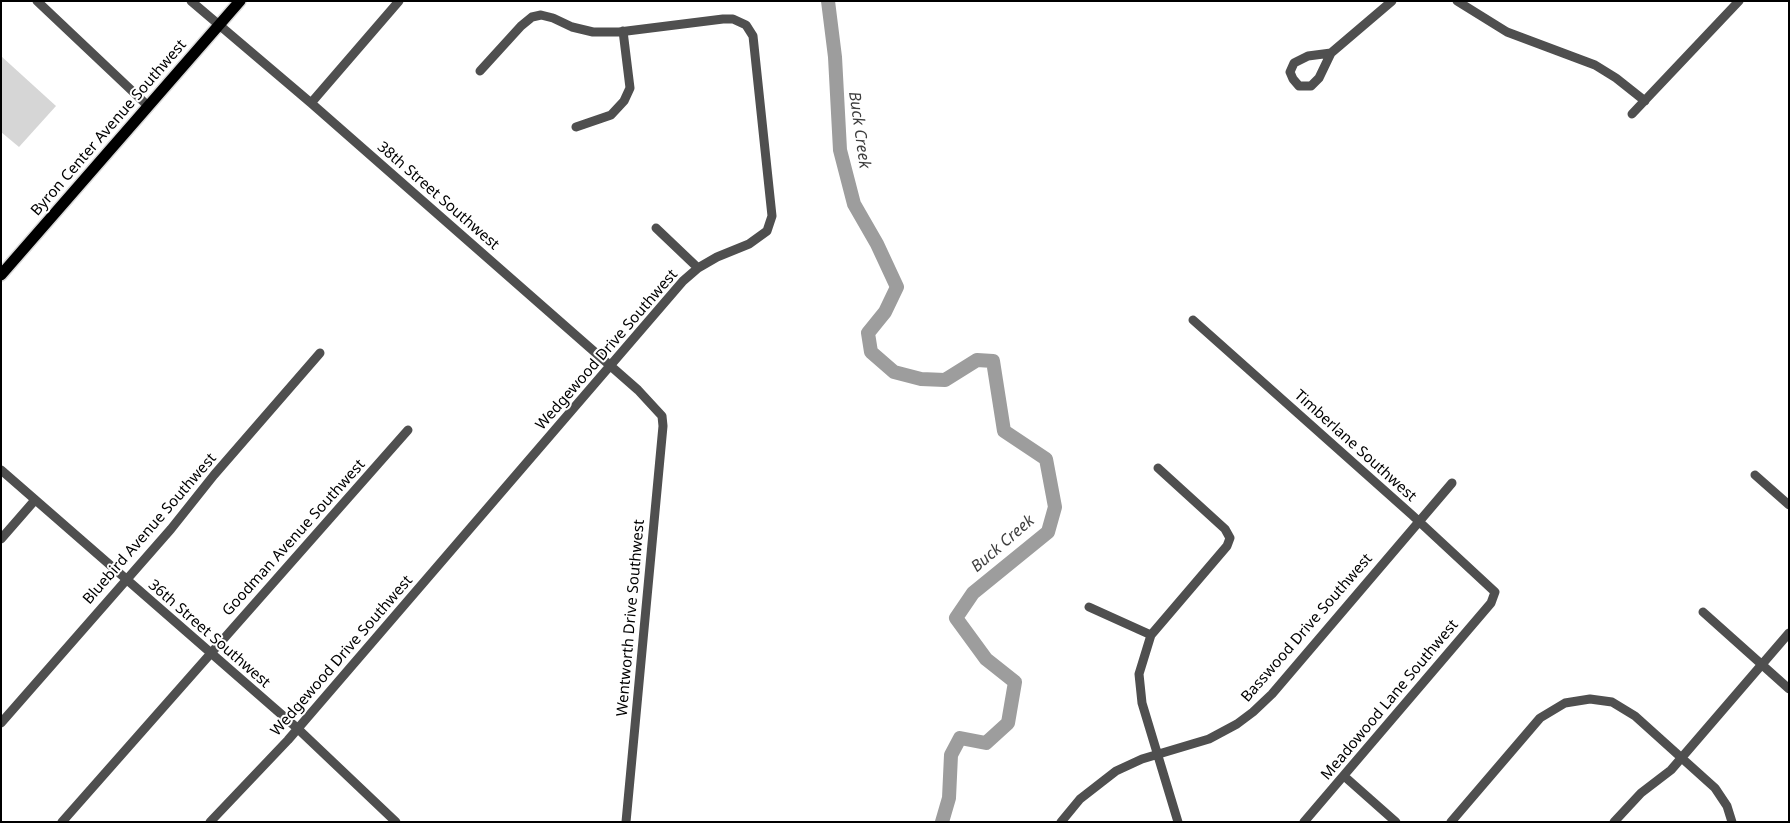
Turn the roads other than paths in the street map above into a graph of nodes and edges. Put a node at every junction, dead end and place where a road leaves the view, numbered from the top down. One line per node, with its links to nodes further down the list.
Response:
1 (37, 1): 14 (street)
2 (192, 1): 8 (street, 38th Street Southwest)
3 (240, 1): 8 (main road, Byron Center Avenue Southwest)
4 (399, 1): 13 (street)
5 (1392, 1): 10 (street)
6 (1457, 1): 12 (street)
7 (1739, 1): 12 (street)
8 (218, 26): 13 (street, 38th Street Southwest); 14 (main road, Byron Center Avenue Southwest)
9 (624, 31): 11 (street, Wedgewood Drive Southwest); 16 (street); 18 (street, Wedgewood Drive Southwest)
10 (1331, 53): 10 (street)
11 (480, 72)
12 (1645, 101): 15 (street)
13 (311, 103): 22 (street, 38th Street Southwest)
14 (148, 105): 19 (main road, Byron Center Avenue Southwest)
15 (1632, 114)
16 (576, 127)
17 (656, 228): 18 (street)
18 (698, 268): 22 (street, Wedgewood Drive Southwest)
19 (1, 275)
20 (1193, 320): 31 (street, Timberlane Southwest)
21 (320, 353): 33 (street, Bluebird Avenue Southwest)
22 (610, 365): 23 (street, 38th Street Southwest); 43 (street, Wedgewood Drive Southwest)
23 (662, 416): 50 (street, Wentworth Drive Southwest)
24 (408, 430): 39 (street, Goodman Avenue Southwest)
25 (1158, 468): 38 (street)
26 (1, 470): 29 (street, 36th Street Southwest)
27 (1755, 475): 30 (street)
28 (1452, 483): 31 (street, Basswood Drive Southwest)
29 (36, 500): 32 (street); 33 (street, 36th Street Southwest)
30 (1789, 505)
31 (1419, 520): 34 (street, Timberlane Southwest); 44 (street, Basswood Drive Southwest)
32 (1, 539)
33 (125, 579): 39 (street, 36th Street Southwest); 42 (street, Bluebird Avenue Southwest)
34 (1495, 595): 46 (street, Meadowood Lane Southwest)
35 (1088, 607): 38 (street)
36 (1703, 612): 40 (street)
37 (1789, 633): 40 (street)
38 (1151, 636): 44 (street)
39 (211, 652): 43 (street, 36th Street Southwest); 47 (street, Goodman Avenue Southwest)
40 (1762, 665): 41 (street); 45 (street)
41 (1789, 689)
42 (1, 723)
43 (297, 728): 48 (street, Wedgewood Drive Southwest); 49 (street, 36th Street Southwest)
44 (1156, 754): 51 (street, Basswood Drive Southwest); 52 (street)
45 (1682, 758): 55 (street); 56 (street); 57 (street)
46 (1344, 776): 53 (street, Meadowood Lane Southwest); 54 (street)
47 (62, 822)
48 (210, 822)
49 (396, 822)
50 (626, 822)
51 (1061, 822)
52 (1178, 822)
53 (1304, 822)
54 (1396, 822)
55 (1451, 822)
56 (1614, 822)
57 (1732, 822)

